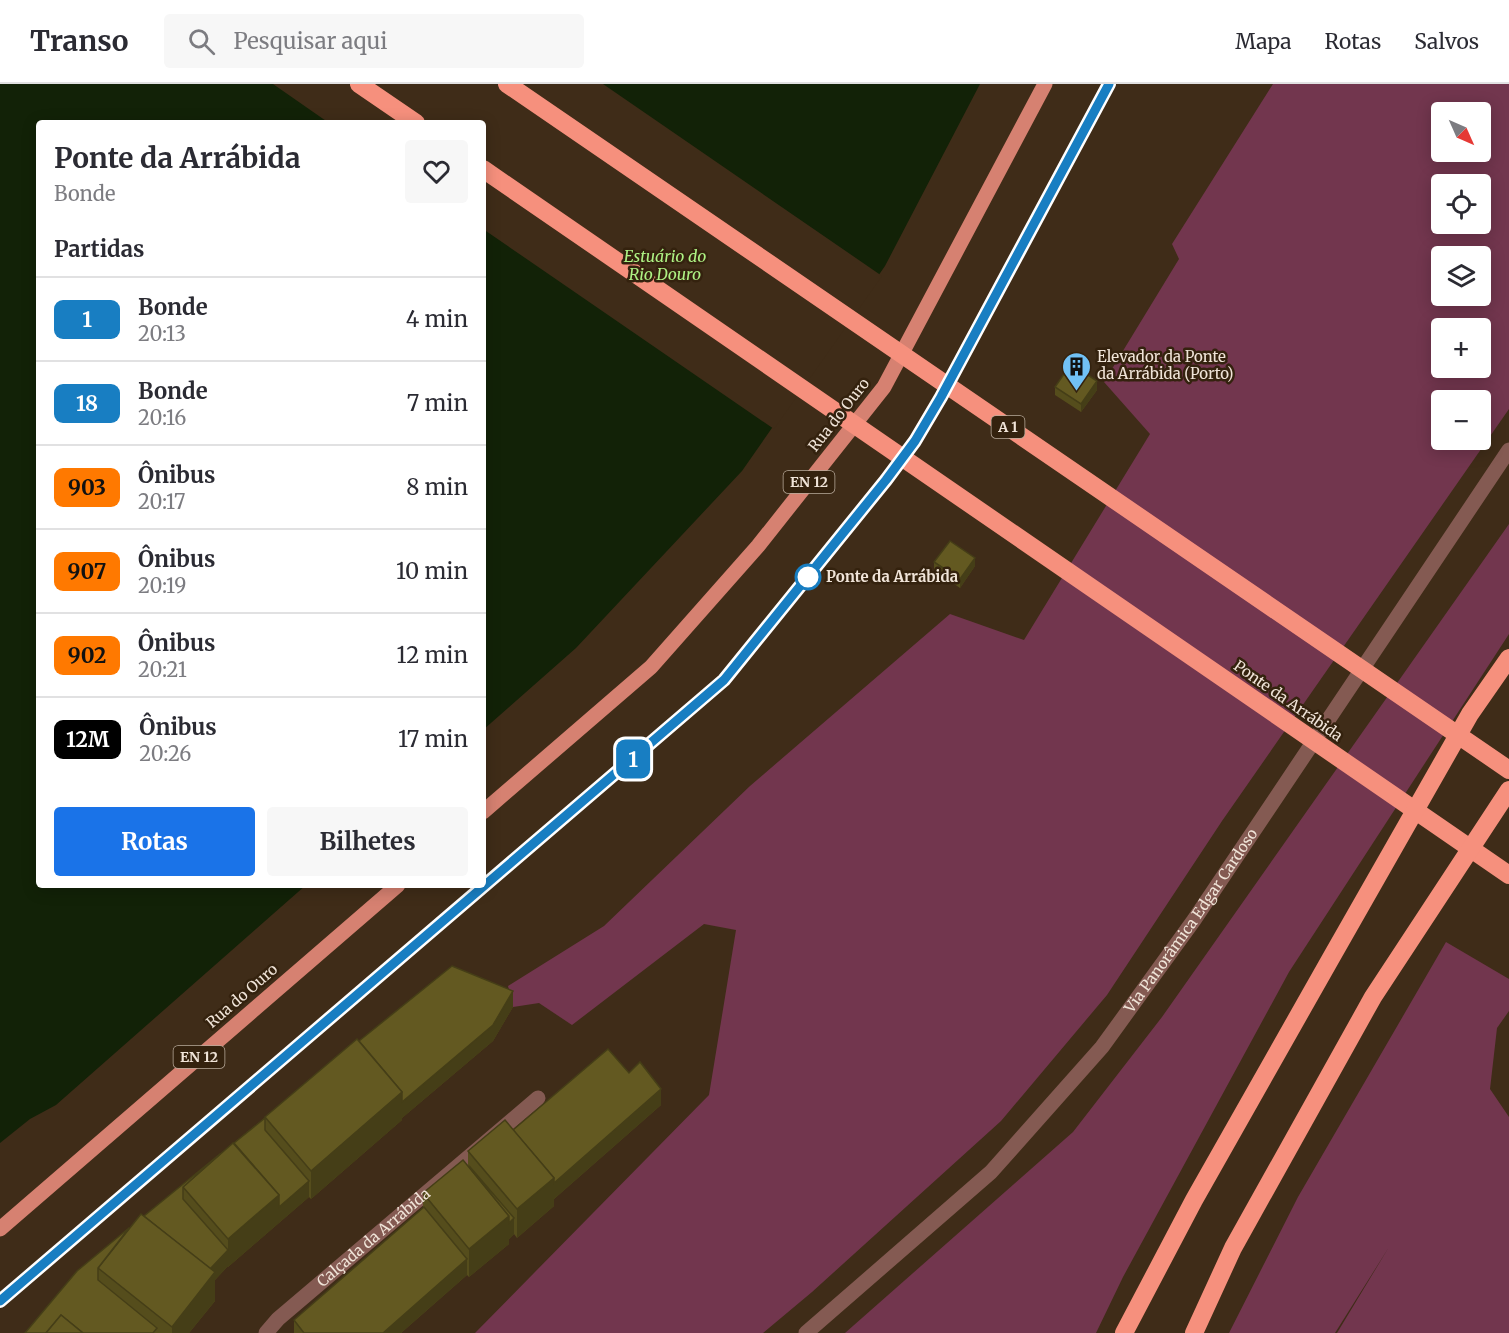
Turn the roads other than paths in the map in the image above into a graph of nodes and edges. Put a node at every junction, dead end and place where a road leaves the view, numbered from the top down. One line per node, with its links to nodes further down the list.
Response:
1 (359, 84): 4 (highway)
2 (507, 84): 8 (highway, A 1)
3 (1045, 84): 10 (main road, Rua do Ouro / EN 12)
4 (412, 120)
5 (486, 171): 11 (highway, Ponte da Arrábida)
6 (1509, 450): 16 (street, Via Panorâmica Edgar Cardoso)
7 (1509, 658): 17 (highway)
8 (1509, 770)
9 (1509, 790): 18 (highway)
10 (486, 809)
11 (1509, 875)
12 (395, 888): 14 (main road, Rua do Ouro / EN 12)
13 (538, 1098): 15 (street, Calçada da Arrábida)
14 (0, 1229)
15 (266, 1333)
16 (806, 1333)
17 (1124, 1333)
18 (1194, 1333)

